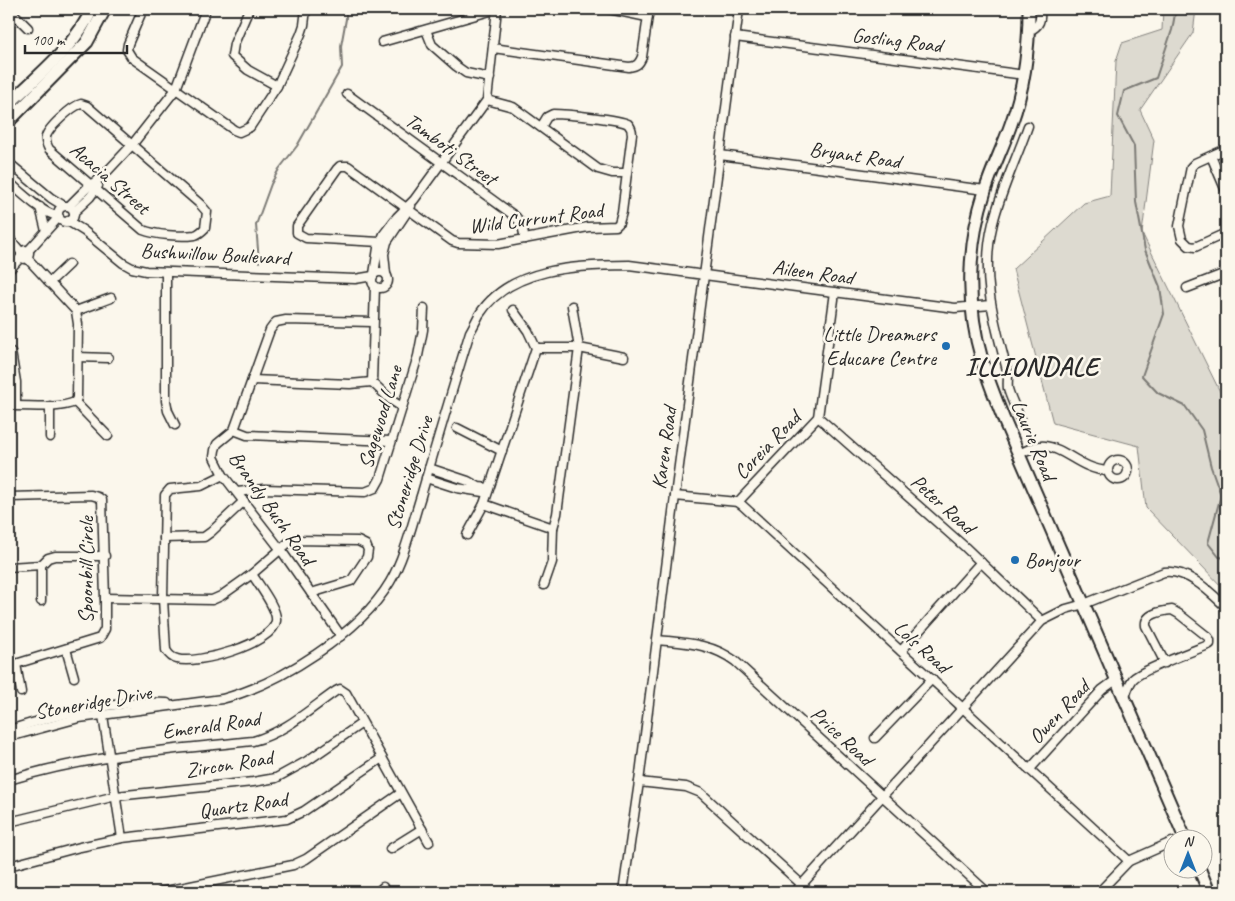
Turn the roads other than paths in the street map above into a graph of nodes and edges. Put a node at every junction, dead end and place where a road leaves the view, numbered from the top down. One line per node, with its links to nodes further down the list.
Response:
1 (9, 9): 15 (street)
2 (92, 9): 27 (main road)
3 (105, 9): 28 (main road)
4 (143, 9): 24 (street)
5 (206, 9): 24 (street)
6 (249, 9): 23 (street)
7 (306, 9): 23 (street)
8 (497, 9): 16 (street); 20 (street)
9 (609, 9): 14 (street)
10 (649, 9): 14 (street)
11 (739, 9): 18 (street, Karen Road)
12 (1029, 9): 17 (main road, Laurie Road)
13 (1040, 9): 17 (street)
14 (647, 17): 20 (street)
15 (28, 28)
16 (426, 30): 19 (street); 22 (street)
17 (1029, 31): 21 (main road, Laurie Road)
18 (735, 37): 21 (street, Gosling Road); 33 (street, Karen Road)
19 (382, 42)
20 (493, 48): 22 (street)
21 (1025, 75): 40 (main road, Laurie Road)
22 (490, 78): 26 (street)
23 (277, 86): 24 (street)
24 (176, 89): 31 (street)
25 (346, 94): 36 (street, Tamboti Street)
26 (487, 100): 29 (street, Wild Currunt Road); 36 (street)
27 (9, 104)
28 (9, 121)
29 (542, 126): 37 (street, Wild Currunt Road); 37 (street)
30 (1028, 126): 67 (street)
31 (132, 145): 39 (street); 39 (street, Acacia Street); 39 (street, Acacia Street)
32 (1226, 149): 34 (street)
33 (720, 155): 40 (street, Bryant Road); 59 (street, Karen Road)
34 (1211, 156): 41 (street); 49 (street)
35 (9, 163): 43 (street, Bushwillow Boulevard)
36 (441, 163): 44 (street); 51 (street, Tamboti Street)
37 (626, 173): 51 (street, Wild Currunt Road)
38 (9, 182): 42 (street)
39 (93, 188): 43 (street)
40 (985, 190): 69 (main road, Laurie Road)
41 (1226, 191)
42 (40, 208): 45 (street); 48 (street)
43 (70, 209): 45 (street); 46 (street); 47 (street, Bushwillow Boulevard)
44 (408, 209): 51 (street, Wild Currunt Road); 52 (street); 52 (street, Wild Currunt Road)
45 (58, 217): 46 (street, Bushwillow Boulevard); 48 (street)
46 (67, 222): 47 (street, Bushwillow Boulevard); 48 (street)
47 (84, 231): 57 (street, Bushwillow Boulevard)
48 (45, 232): 53 (street)
49 (1226, 234)
50 (9, 238): 53 (street)
51 (525, 239)
52 (383, 242): 58 (street); 61 (street)
53 (24, 254): 56 (street); 62 (street)
54 (69, 264): 62 (street)
55 (649, 267): 59 (street, Aileen Road); 95 (street, Stoneridge Drive)
56 (9, 270)
57 (166, 272): 61 (street, Bushwillow Boulevard); 87 (street)
58 (386, 274): 61 (street, Bushwillow Boulevard); 61 (street)
59 (705, 275): 64 (street, Aileen Road); 102 (street, Karen Road)
60 (1226, 275): 63 (street)
61 (376, 281): 72 (street)
62 (48, 283): 71 (street)
63 (1187, 288)
64 (835, 292): 69 (street, Aileen Road); 85 (street, Coreia Road)
65 (111, 298): 71 (street)
66 (572, 306): 74 (street)
67 (991, 306): 69 (street, Aileen Road); 86 (street)
68 (424, 308): 84 (street, Sagewood Lane)
69 (972, 308): 94 (main road, Laurie Road)
70 (513, 310): 73 (street)
71 (76, 311): 76 (street)
72 (373, 322): 79 (street, Brandy Bush Road); 80 (street)
73 (536, 348): 74 (street); 93 (street)
74 (579, 348): 77 (street); 106 (street)
75 (11, 352): 82 (street)
76 (78, 357): 78 (street); 81 (street)
77 (624, 357)
78 (108, 358)
79 (252, 380): 80 (street); 89 (street, Brandy Bush Road)
80 (372, 382): 84 (street)
81 (75, 402): 83 (street); 91 (street)
82 (12, 406): 83 (street)
83 (50, 406): 90 (street)
84 (402, 407): 92 (street, Sagewood Lane)
85 (818, 417): 104 (street, Coreia Road); 111 (street, Peter Road)
86 (1020, 418)
87 (176, 426)
88 (457, 428): 93 (street)
89 (234, 430): 92 (street); 97 (street, Brandy Bush Road)
90 (50, 436)
91 (108, 436)
92 (391, 441): 100 (street, Sagewood Lane)
93 (502, 450): 99 (street)
94 (1018, 454): 96 (street); 120 (main road, Laurie Road)
95 (429, 468): 98 (street, Stoneridge Drive); 99 (street)
96 (1108, 471)
97 (223, 475): 100 (street, Brandy Bush Road); 108 (street)
98 (426, 478): 99 (street); 123 (street, Stoneridge Drive)
99 (489, 491): 105 (street)
100 (237, 492): 103 (street, Brandy Bush Road)
101 (9, 496): 110 (street, Spoonbill Circle)
102 (675, 496): 104 (street); 124 (street, Karen Road)
103 (244, 500): 108 (street); 109 (street, Brandy Bush Road)
104 (738, 502): 126 (street, Lols Road)
105 (484, 504): 106 (street); 107 (street)
106 (552, 528): 115 (street)
107 (466, 534)
108 (164, 538): 118 (street)
109 (280, 550): 114 (street); 116 (street, Brandy Bush Road); 116 (street)
110 (105, 556): 112 (street); 117 (street, Spoonbill Circle)
111 (981, 562): 122 (street, Peter Road); 126 (street)
112 (42, 565): 113 (street); 119 (street)
113 (9, 567)
114 (252, 574): 118 (street); 118 (street)
115 (544, 585)
116 (313, 596): 123 (street, Brandy Bush Road)
117 (106, 598): 118 (street); 125 (street, Spoonbill Circle)
118 (163, 599)
119 (42, 601)
120 (1084, 604): 121 (street); 122 (street); 130 (main road, Laurie Road)
121 (1226, 608)
122 (1042, 621): 134 (street)
123 (340, 636): 135 (street, Stoneridge Drive)
124 (657, 640): 144 (street, Karen Road); 147 (street, Price Road)
125 (66, 649): 128 (street, Spoonbill Circle); 129 (street)
126 (901, 651): 131 (street, Lols Road)
127 (1166, 663): 127 (street); 133 (street)
128 (12, 665): 132 (street)
129 (74, 677)
130 (1117, 678): 133 (main road, Laurie Road); 142 (street, Owen Road)
131 (932, 680): 134 (street, Lols Road); 139 (street)
132 (21, 692)
133 (1125, 697): 149 (main road, Laurie Road)
134 (963, 708): 142 (street, Lols Road); 147 (street)
135 (102, 711): 137 (street, Stoneridge Drive); 138 (street, Stoneridge Drive); 140 (street)
136 (362, 723): 140 (street, Emerald Road); 141 (street); 146 (street, Zircon Road)
137 (9, 730)
138 (9, 737)
139 (875, 738)
140 (109, 757): 143 (street, Emerald Road); 146 (street)
141 (382, 758): 145 (street); 151 (street, Quartz Road)
142 (1029, 770): 155 (street, Lols Road)
143 (9, 780)
144 (639, 782): 158 (street); 160 (street, Karen Road)
145 (401, 793): 150 (street); 159 (street)
146 (116, 796): 148 (street, Zircon Road); 151 (street)
147 (882, 797): 158 (street); 163 (street, Price Road)
148 (9, 822)
149 (1180, 828)
150 (422, 829): 152 (street); 154 (street)
151 (122, 838): 156 (street, Quartz Road)
152 (430, 842)
153 (1162, 846): 155 (street)
154 (390, 849)
155 (1129, 860): 164 (street)
156 (9, 866)
157 (1203, 878): 165 (main road)
158 (801, 885): 161 (street); 162 (street)
159 (161, 892)
160 (623, 892)
161 (795, 892)
162 (810, 892)
163 (987, 892)
164 (1099, 892)
165 (1209, 892)

